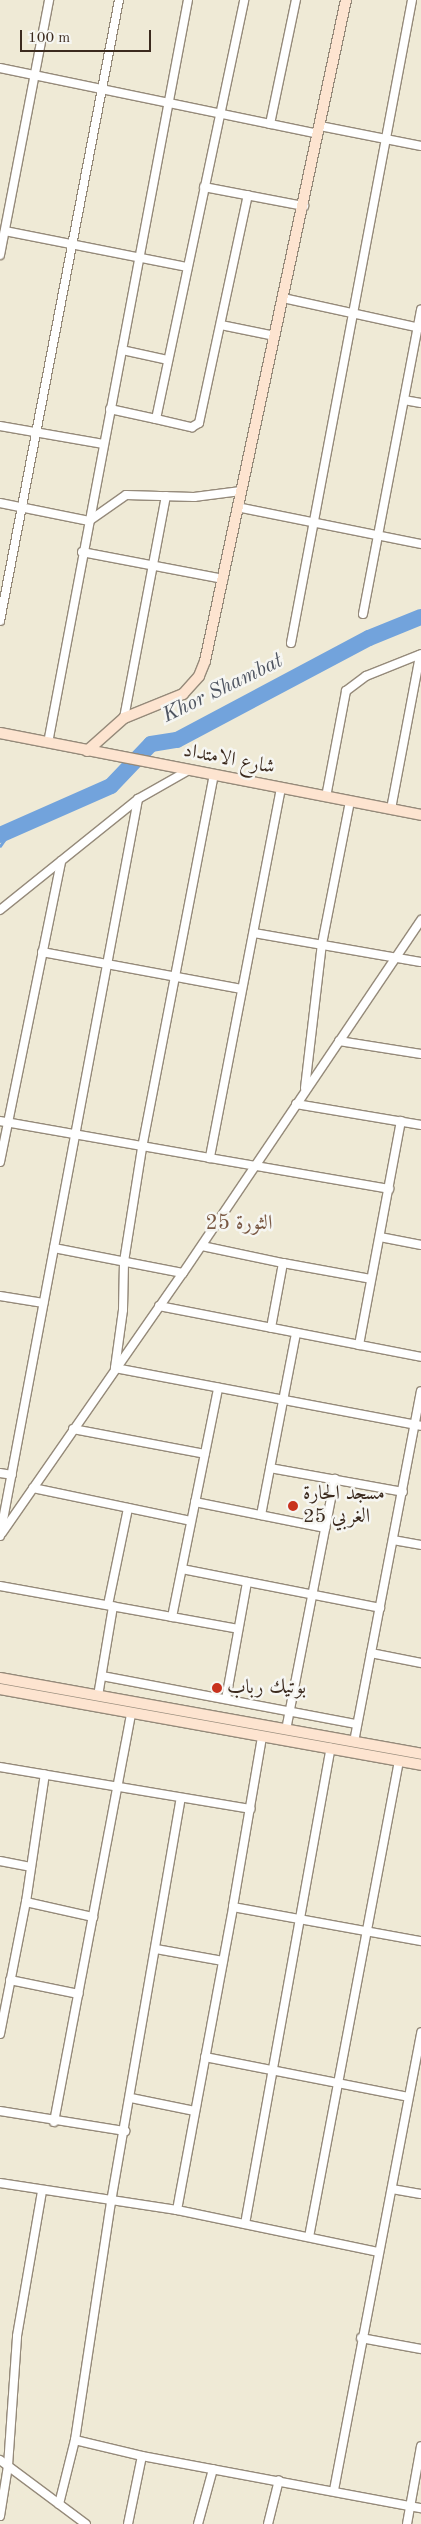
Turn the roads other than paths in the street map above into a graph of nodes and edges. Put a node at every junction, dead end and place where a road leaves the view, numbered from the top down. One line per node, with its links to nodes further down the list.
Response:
1 (49, 0): 9 (street)
2 (119, 0): 10 (street)
3 (188, 0): 11 (street)
4 (244, 0): 12 (street)
5 (296, 0): 13 (street)
6 (346, 0): 14 (street)
7 (412, 0): 15 (street)
8 (0, 68): 9 (street)
9 (34, 75): 10 (street); 20 (street)
10 (102, 89): 11 (street); 22 (street)
11 (170, 103): 12 (street); 24 (street)
12 (220, 114): 13 (street); 17 (street)
13 (270, 124): 14 (street)
14 (319, 130): 15 (street); 19 (street)
15 (385, 139): 16 (street); 28 (street)
16 (421, 146)
17 (204, 187): 18 (street); 25 (street)
18 (248, 195): 19 (street); 29 (street)
19 (304, 206): 26 (street)
20 (4, 213): 21 (street)
21 (5, 231): 22 (street); 23 (street)
22 (72, 244): 24 (street); 39 (street)
23 (0, 255)
24 (139, 257): 25 (street); 32 (street)
25 (187, 267): 33 (street)
26 (283, 298): 28 (street); 31 (street)
27 (421, 309): 30 (street)
28 (351, 313): 30 (street); 47 (street)
29 (221, 325): 31 (street); 37 (street)
30 (419, 328): 34 (street)
31 (275, 336): 41 (street)
32 (122, 350): 33 (street); 36 (street)
33 (168, 360): 37 (street)
34 (404, 400): 35 (street); 48 (street)
35 (421, 403)
36 (110, 409): 37 (street); 40 (street)
37 (156, 419)
38 (0, 426): 39 (street)
39 (36, 432): 40 (street); 45 (street)
40 (103, 444): 46 (street)
41 (240, 491): 42 (street); 44 (street)
42 (166, 496): 46 (street); 51 (street)
43 (0, 503): 45 (street)
44 (237, 507): 47 (street); 52 (street)
45 (21, 508): 46 (street); 54 (street)
46 (89, 520): 50 (street)
47 (315, 523): 48 (street); 55 (street)
48 (380, 536): 49 (street); 53 (street)
49 (421, 544)
50 (82, 552): 51 (street); 59 (street)
51 (152, 564): 52 (street); 57 (street)
52 (223, 579): 57 (street)
53 (363, 614)
54 (0, 621)
55 (291, 643)
56 (420, 655): 64 (street); 67 (street)
57 (124, 718): 60 (street)
58 (0, 733): 59 (street, شارع الامتداد)
59 (48, 742): 60 (street, شارع الامتداد)
60 (92, 752): 61 (street, شارع الامتداد)
61 (187, 769): 62 (street, شارع الامتداد); 65 (street)
62 (214, 774): 63 (street, شارع الامتداد); 78 (street)
63 (281, 788): 64 (street, شارع الامتداد); 72 (street)
64 (326, 797): 66 (street, شارع الامتداد)
65 (138, 799): 69 (street); 77 (street)
66 (350, 801): 67 (street, شارع الامتداد); 73 (street)
67 (391, 810): 68 (street, شارع الامتداد)
68 (421, 815)
69 (61, 861): 70 (street); 74 (street)
70 (0, 910)
71 (421, 920): 75 (street)
72 (254, 932): 73 (street); 79 (street)
73 (322, 944): 75 (street); 82 (street)
74 (42, 952): 77 (street); 85 (street)
75 (395, 957): 76 (street); 80 (street)
76 (421, 962)
77 (109, 964): 78 (street); 87 (street)
78 (174, 978): 79 (street); 88 (street)
79 (242, 990): 89 (street)
80 (340, 1041): 81 (street); 82 (street)
81 (421, 1054)
82 (304, 1090): 83 (street)
83 (296, 1104): 84 (street); 91 (street)
84 (402, 1121): 86 (street); 92 (street)
85 (4, 1122): 87 (street); 90 (street)
86 (421, 1125)
87 (74, 1135): 88 (street); 96 (street)
88 (142, 1148): 89 (street); 97 (street)
89 (210, 1158): 91 (street)
90 (0, 1162)
91 (256, 1166): 92 (street); 95 (street)
92 (389, 1189): 93 (street)
93 (380, 1238): 94 (street); 100 (street)
94 (421, 1245)
95 (202, 1246): 98 (street); 99 (street)
96 (54, 1248): 97 (street); 102 (street)
97 (124, 1262): 99 (street); 108 (street)
98 (283, 1263): 100 (street); 104 (street)
99 (184, 1273): 103 (street)
100 (371, 1279): 106 (street)
101 (0, 1296): 102 (street)
102 (44, 1303): 117 (street)
103 (159, 1306): 104 (street); 108 (street)
104 (271, 1328): 105 (street)
105 (296, 1333): 106 (street); 111 (street)
106 (359, 1345): 107 (street)
107 (421, 1357)
108 (115, 1368): 109 (street); 113 (street)
109 (218, 1388): 111 (street); 114 (street)
110 (421, 1391): 112 (street)
111 (283, 1400): 112 (street); 115 (street)
112 (418, 1425): 120 (street)
113 (73, 1429): 114 (street); 119 (street)
114 (205, 1454): 121 (street)
115 (270, 1468): 118 (street); 123 (street)
116 (0, 1472): 117 (street)
117 (12, 1475): 126 (street)
118 (335, 1479): 120 (street); 125 (street)
119 (33, 1488): 122 (street); 126 (street)
120 (403, 1492): 127 (street)
121 (195, 1502): 123 (street); 124 (street)
122 (128, 1508): 124 (street); 133 (street)
123 (261, 1515): 125 (street)
124 (191, 1521): 129 (street)
125 (325, 1528): 132 (street)
126 (0, 1536)
127 (393, 1540): 128 (street); 134 (street)
128 (421, 1545)
129 (182, 1569): 130 (street); 135 (street)
130 (247, 1582): 132 (street); 136 (street)
131 (0, 1586): 133 (street)
132 (312, 1595): 134 (street); 144 (street)
133 (111, 1606): 135 (street); 139 (street)
134 (380, 1608): 137 (street)
135 (172, 1617): 136 (street)
136 (238, 1629): 143 (street)
137 (371, 1653): 138 (street); 146 (street)
138 (421, 1663)
139 (102, 1676): 142 (street); 143 (street)
140 (0, 1678): 142 (street)
141 (0, 1689): 145 (street)
142 (98, 1696): 147 (street)
143 (226, 1699): 144 (street)
144 (289, 1711): 146 (street); 147 (street)
145 (132, 1713): 148 (street); 156 (street)
146 (357, 1724): 149 (street)
147 (286, 1730): 149 (street)
148 (262, 1737): 150 (street); 158 (street)
149 (354, 1742): 151 (street)
150 (331, 1748): 152 (street); 164 (street)
151 (421, 1754)
152 (399, 1760): 153 (street); 165 (street)
153 (421, 1765)
154 (0, 1767): 155 (street)
155 (45, 1774): 156 (street); 160 (street)
156 (118, 1787): 157 (street); 163 (street)
157 (181, 1798): 158 (street); 167 (street)
158 (250, 1809): 162 (street)
159 (0, 1861): 160 (street)
160 (30, 1867): 161 (street)
161 (26, 1902): 163 (street); 169 (street)
162 (233, 1907): 164 (street); 168 (street)
163 (93, 1917): 170 (street)
164 (299, 1918): 165 (street); 174 (street)
165 (368, 1931): 166 (street); 175 (street)
166 (421, 1941)
167 (156, 1949): 168 (street); 177 (street)
168 (223, 1961): 173 (street)
169 (10, 1980): 170 (street); 172 (street)
170 (79, 1994): 180 (street)
171 (421, 2032): 176 (street)
172 (0, 2034)
173 (205, 2057): 174 (street); 179 (street)
174 (273, 2070): 175 (street); 188 (street)
175 (338, 2083): 176 (street); 189 (street)
176 (408, 2096): 183 (street)
177 (131, 2098): 179 (street); 181 (street)
178 (0, 2111): 180 (street)
179 (195, 2111): 187 (street)
180 (54, 2122): 181 (street)
181 (125, 2131): 186 (street)
182 (0, 2183): 184 (street)
183 (392, 2189): 185 (street); 190 (street)
184 (42, 2192): 186 (street); 197 (street)
185 (421, 2194)
186 (111, 2202): 187 (street); 193 (street)
187 (177, 2210): 188 (street)
188 (245, 2224): 189 (street)
189 (309, 2237): 190 (street)
190 (378, 2252): 191 (street)
191 (361, 2338): 192 (street); 200 (street)
192 (421, 2349)
193 (75, 2440): 195 (street); 201 (street)
194 (421, 2446): 202 (street)
195 (142, 2456): 198 (street); 207 (street)
196 (0, 2460): 197 (street)
197 (8, 2466): 201 (street); 204 (street)
198 (212, 2469): 199 (street); 208 (street)
199 (279, 2480): 200 (street); 209 (street)
200 (334, 2490): 202 (street)
201 (59, 2504): 205 (street)
202 (410, 2506): 203 (street); 210 (street)
203 (421, 2508)
204 (0, 2516)
205 (75, 2520): 206 (street)
206 (86, 2524)
207 (128, 2524)
208 (198, 2524)
209 (268, 2524)
210 (406, 2524)

